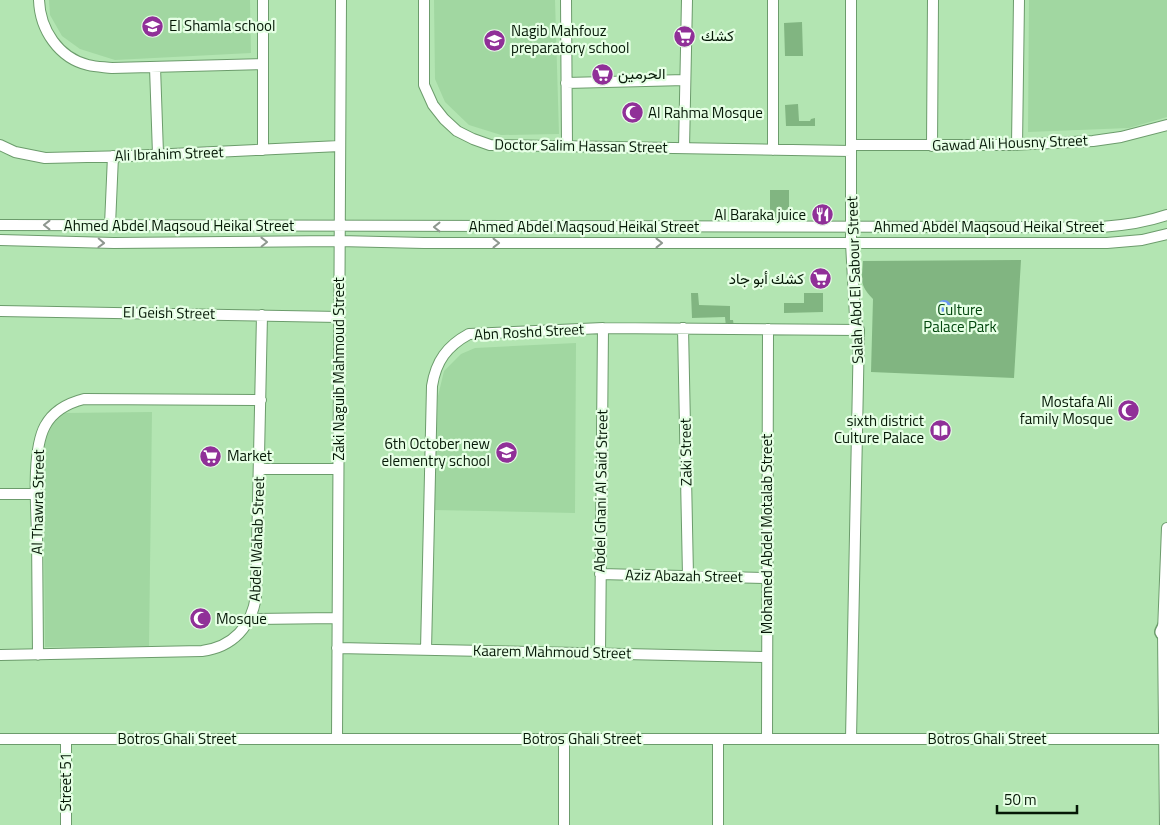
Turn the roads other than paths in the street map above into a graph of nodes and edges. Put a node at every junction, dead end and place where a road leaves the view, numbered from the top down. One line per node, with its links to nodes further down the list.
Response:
1 (39, 0): 12 (street)
2 (263, 0): 11 (street)
3 (341, 0): 18 (street, Zaki Naguib Mahmoud Street)
4 (424, 0): 19 (street, Doctor Salim Hassan Street)
5 (566, 0): 14 (street)
6 (686, 0): 13 (street)
7 (772, 0): 24 (street)
8 (851, 0): 22 (street, Salah Abd El Sabour Street)
9 (933, 0): 20 (street)
10 (1019, 0): 17 (street)
11 (263, 64): 12 (street); 23 (street)
12 (154, 67): 25 (street)
13 (685, 80): 14 (street); 21 (street)
14 (566, 83): 19 (street)
15 (1167, 125): 17 (street, Gawad Ali Housny Street)
16 (0, 145): 26 (street, Ali Ibrahim Street)
17 (1017, 145): 20 (street, Gawad Ali Housny Street)
18 (340, 146): 23 (street, Ali Ibrahim Street); 30 (street, Zaki Naguib Mahmoud Street)
19 (567, 146): 21 (street, Doctor Salim Hassan Street)
20 (932, 146): 22 (street, Gawad Ali Housny Street)
21 (684, 148): 24 (street, Doctor Salim Hassan Street)
22 (851, 148): 24 (street, Doctor Salim Hassan Street); 32 (street, Salah Abd El Sabour Street)
23 (263, 150): 25 (street, Ali Ibrahim Street)
24 (774, 150)
25 (158, 154): 26 (street, Ali Ibrahim Street)
26 (113, 156): 29 (street)
27 (1167, 215): 31 (street, Ahmed Abdel Maqsoud Heikal Street)
28 (0, 225): 29 (street, Ahmed Abdel Maqsoud Heikal Street, one-way to 28)
29 (110, 226): 30 (street, Ahmed Abdel Maqsoud Heikal Street)
30 (339, 226): 32 (street, Ahmed Abdel Maqsoud Heikal Street, one-way to 30); 35 (street, Zaki Naguib Mahmoud Street)
31 (1106, 226): 32 (street, Ahmed Abdel Maqsoud Heikal Street); 36 (street)
32 (851, 228): 37 (street, Salah Abd El Sabour Street)
33 (1167, 234): 36 (street, Ahmed Abdel Maqsoud Heikal Street)
34 (0, 240): 35 (street, Ahmed Abdel Maqsoud Heikal Street, one-way to 35)
35 (339, 241): 37 (street, Ahmed Abdel Maqsoud Heikal Street, one-way to 37); 40 (street, Zaki Naguib Mahmoud Street)
36 (1107, 243): 37 (street, Ahmed Abdel Maqsoud Heikal Street)
37 (851, 244): 44 (street, Salah Abd El Sabour Street)
38 (0, 310): 39 (street, El Geish Street)
39 (262, 315): 40 (street, El Geish Street); 45 (street, Abdel Wahab Street)
40 (339, 317): 46 (street, Zaki Naguib Mahmoud Street)
41 (603, 328): 42 (street, Abn Roshd Street); 51 (street, Abdel Ghani Al Said Street); 58 (street, Abn Roshd Street)
42 (684, 328): 43 (street, Abn Roshd Street); 52 (street, Zaki Street)
43 (768, 329): 44 (street, Abn Roshd Street); 53 (street, Mohamed Abdel Motalab Street)
44 (859, 330): 69 (street, Salah Abd El Sabour Street)
45 (261, 400): 47 (street, Abdel Wahab Street); 49 (street, Al Thawra Street)
46 (338, 468): 47 (street); 54 (street, Zaki Naguib Mahmoud Street)
47 (260, 469): 55 (street, Abdel Wahab Street)
48 (0, 494): 49 (street)
49 (36, 494): 59 (street, Al Thawra Street)
50 (1167, 528): 56 (street)
51 (600, 574): 52 (street, Aziz Abazah Street); 60 (street, Abdel Ghani Al Said Street)
52 (688, 576): 53 (street, Aziz Abazah Street)
53 (767, 578): 62 (street, Mohamed Abdel Motalab Street)
54 (337, 618): 55 (street); 57 (street, Zaki Naguib Mahmoud Street)
55 (250, 620): 59 (street, Abdel Wahab Street)
56 (1165, 628): 70 (street)
57 (337, 648): 58 (street, Kaarem Mahmoud Street); 65 (street, Zaki Naguib Mahmoud Street)
58 (426, 650): 60 (street, Kaarem Mahmoud Street)
59 (38, 654): 61 (street, Abdel Wahab Street)
60 (600, 654): 62 (street, Kaarem Mahmoud Street)
61 (0, 655)
62 (767, 657): 68 (street, Mohamed Abdel Motalab Street)
63 (0, 739): 64 (street, Botros Ghali Street)
64 (66, 739): 65 (street, Botros Ghali Street); 71 (street, Street 51)
65 (336, 739): 66 (street, Botros Ghali Street)
66 (564, 739): 67 (street, Botros Ghali Street); 72 (street)
67 (718, 739): 68 (street, Botros Ghali Street); 73 (street)
68 (767, 739): 69 (street, Botros Ghali Street)
69 (851, 739): 70 (street, Botros Ghali Street)
70 (1164, 739): 74 (street)
71 (66, 825)
72 (564, 825)
73 (718, 825)
74 (1166, 825)

